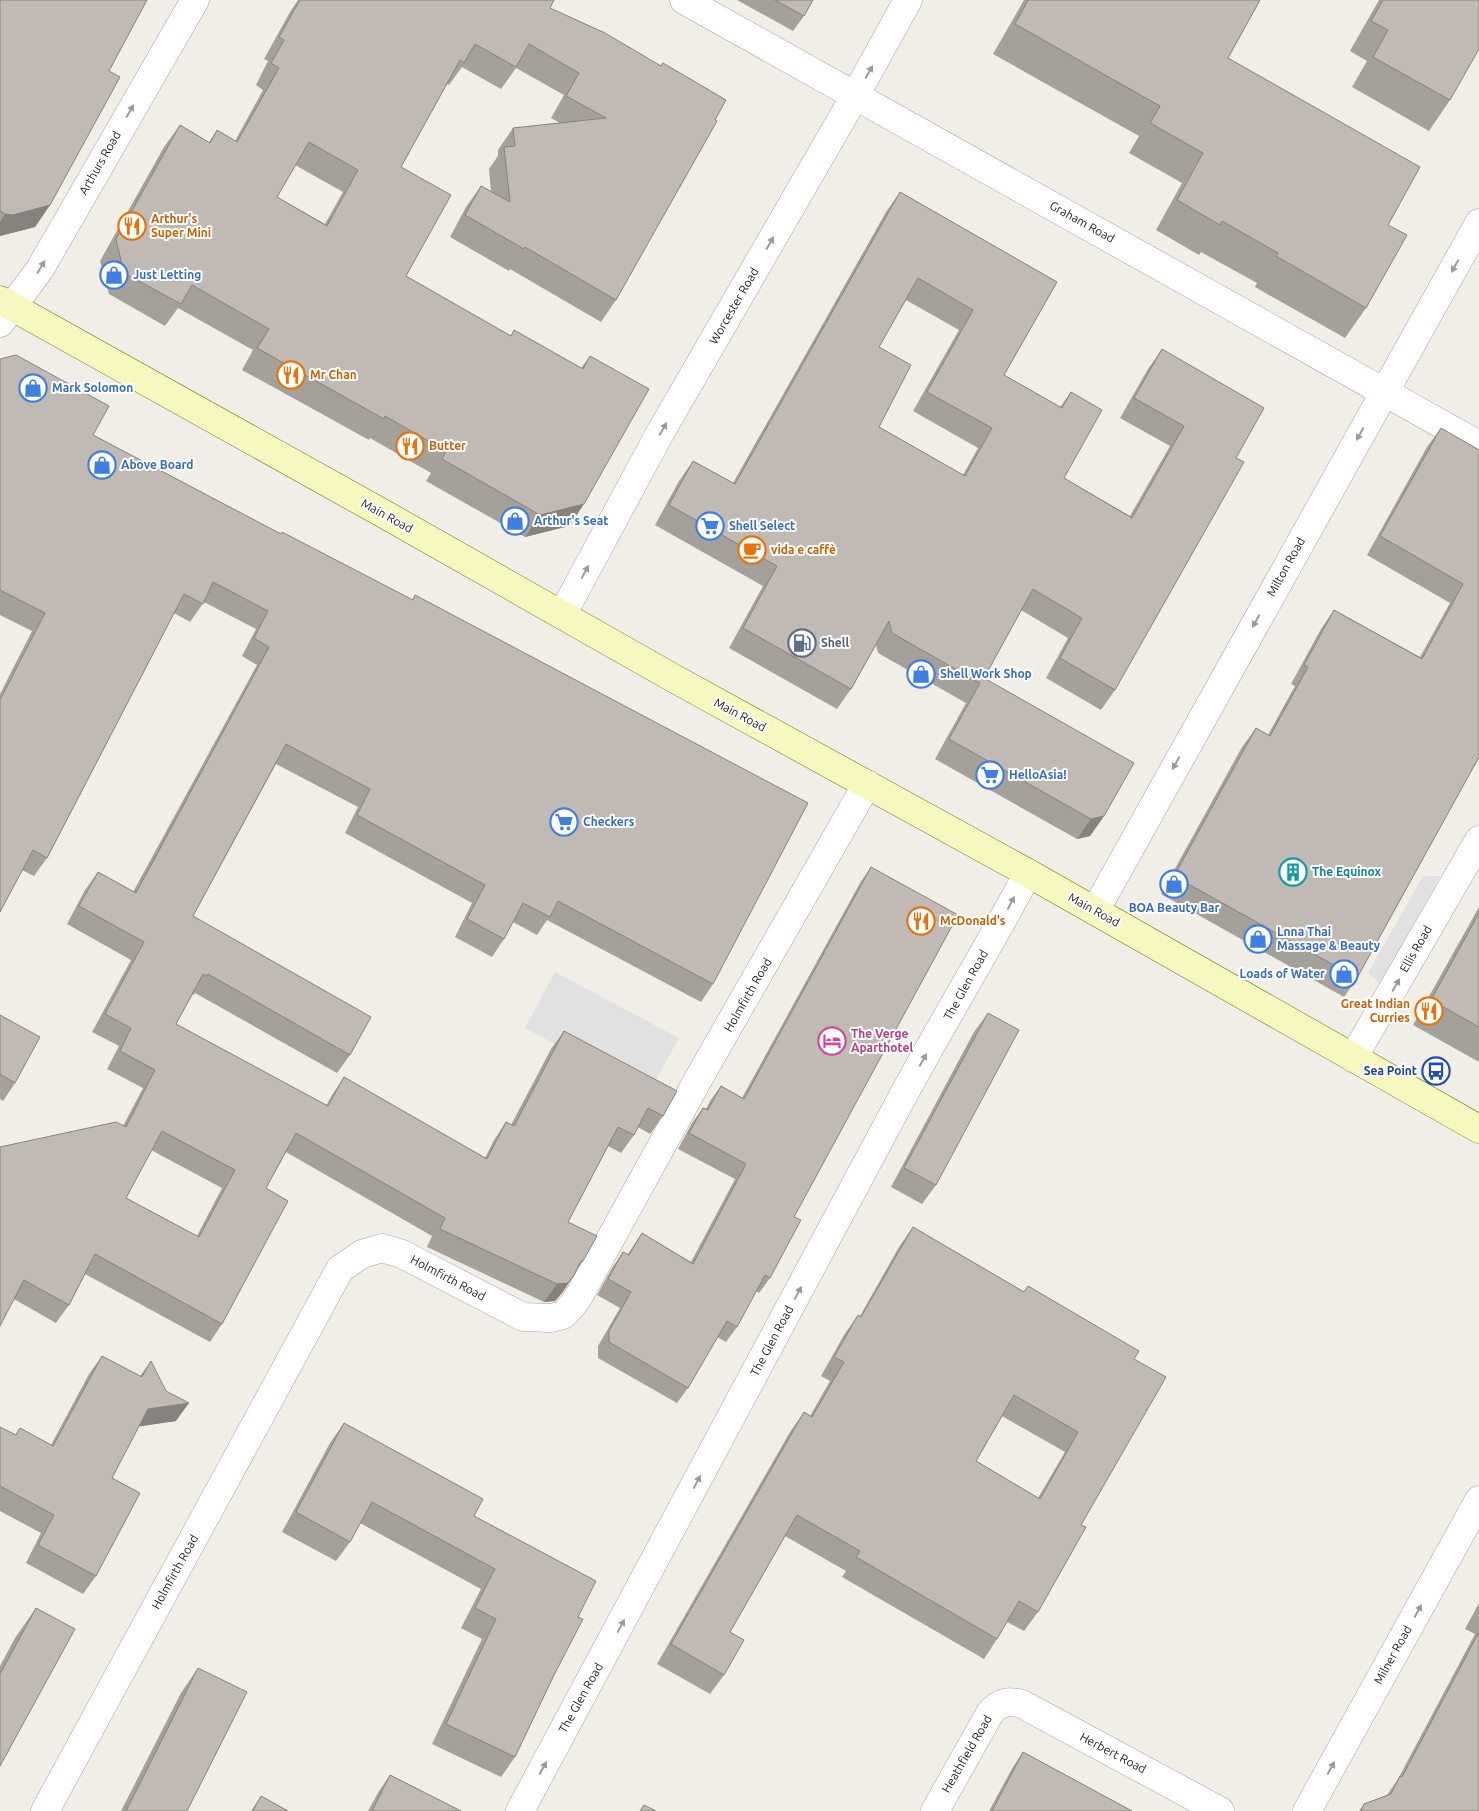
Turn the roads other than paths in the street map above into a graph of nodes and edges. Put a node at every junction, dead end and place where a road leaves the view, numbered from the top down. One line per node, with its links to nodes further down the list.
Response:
1 (195, 0): 6 (street, Arthurs Road, one-way to 1)
2 (684, 0): 4 (street, Graham Road)
3 (908, 0): 4 (street, Worcester Road, one-way to 3)
4 (855, 96): 7 (street, Graham Road); 9 (street, Worcester Road, one-way to 4)
5 (1479, 223): 7 (street, Milton Road, one-way to 7)
6 (4, 310): 9 (main road, Main Road)
7 (1384, 391): 8 (street, Graham Road); 13 (street, Milton Road, one-way to 13)
8 (1479, 445)
9 (562, 615): 10 (main road, Main Road)
10 (867, 784): 12 (main road, Main Road); 18 (street, Holmfirth Road)
11 (1479, 840): 14 (street, Ellis Road, one-way to 11)
12 (1028, 873): 13 (main road, Main Road); 19 (street, The Glen Road, one-way to 12)
13 (1094, 911): 14 (main road, Main Road)
14 (1353, 1058): 15 (main road, Main Road)
15 (1479, 1129)
16 (1479, 1500): 22 (street, Milner Road, one-way to 16)
17 (1004, 1702): 20 (street, Heathfield Road); 21 (street, Herbert Road)
18 (45, 1811)
19 (520, 1811)
20 (935, 1811)
21 (1220, 1811)
22 (1307, 1811)

